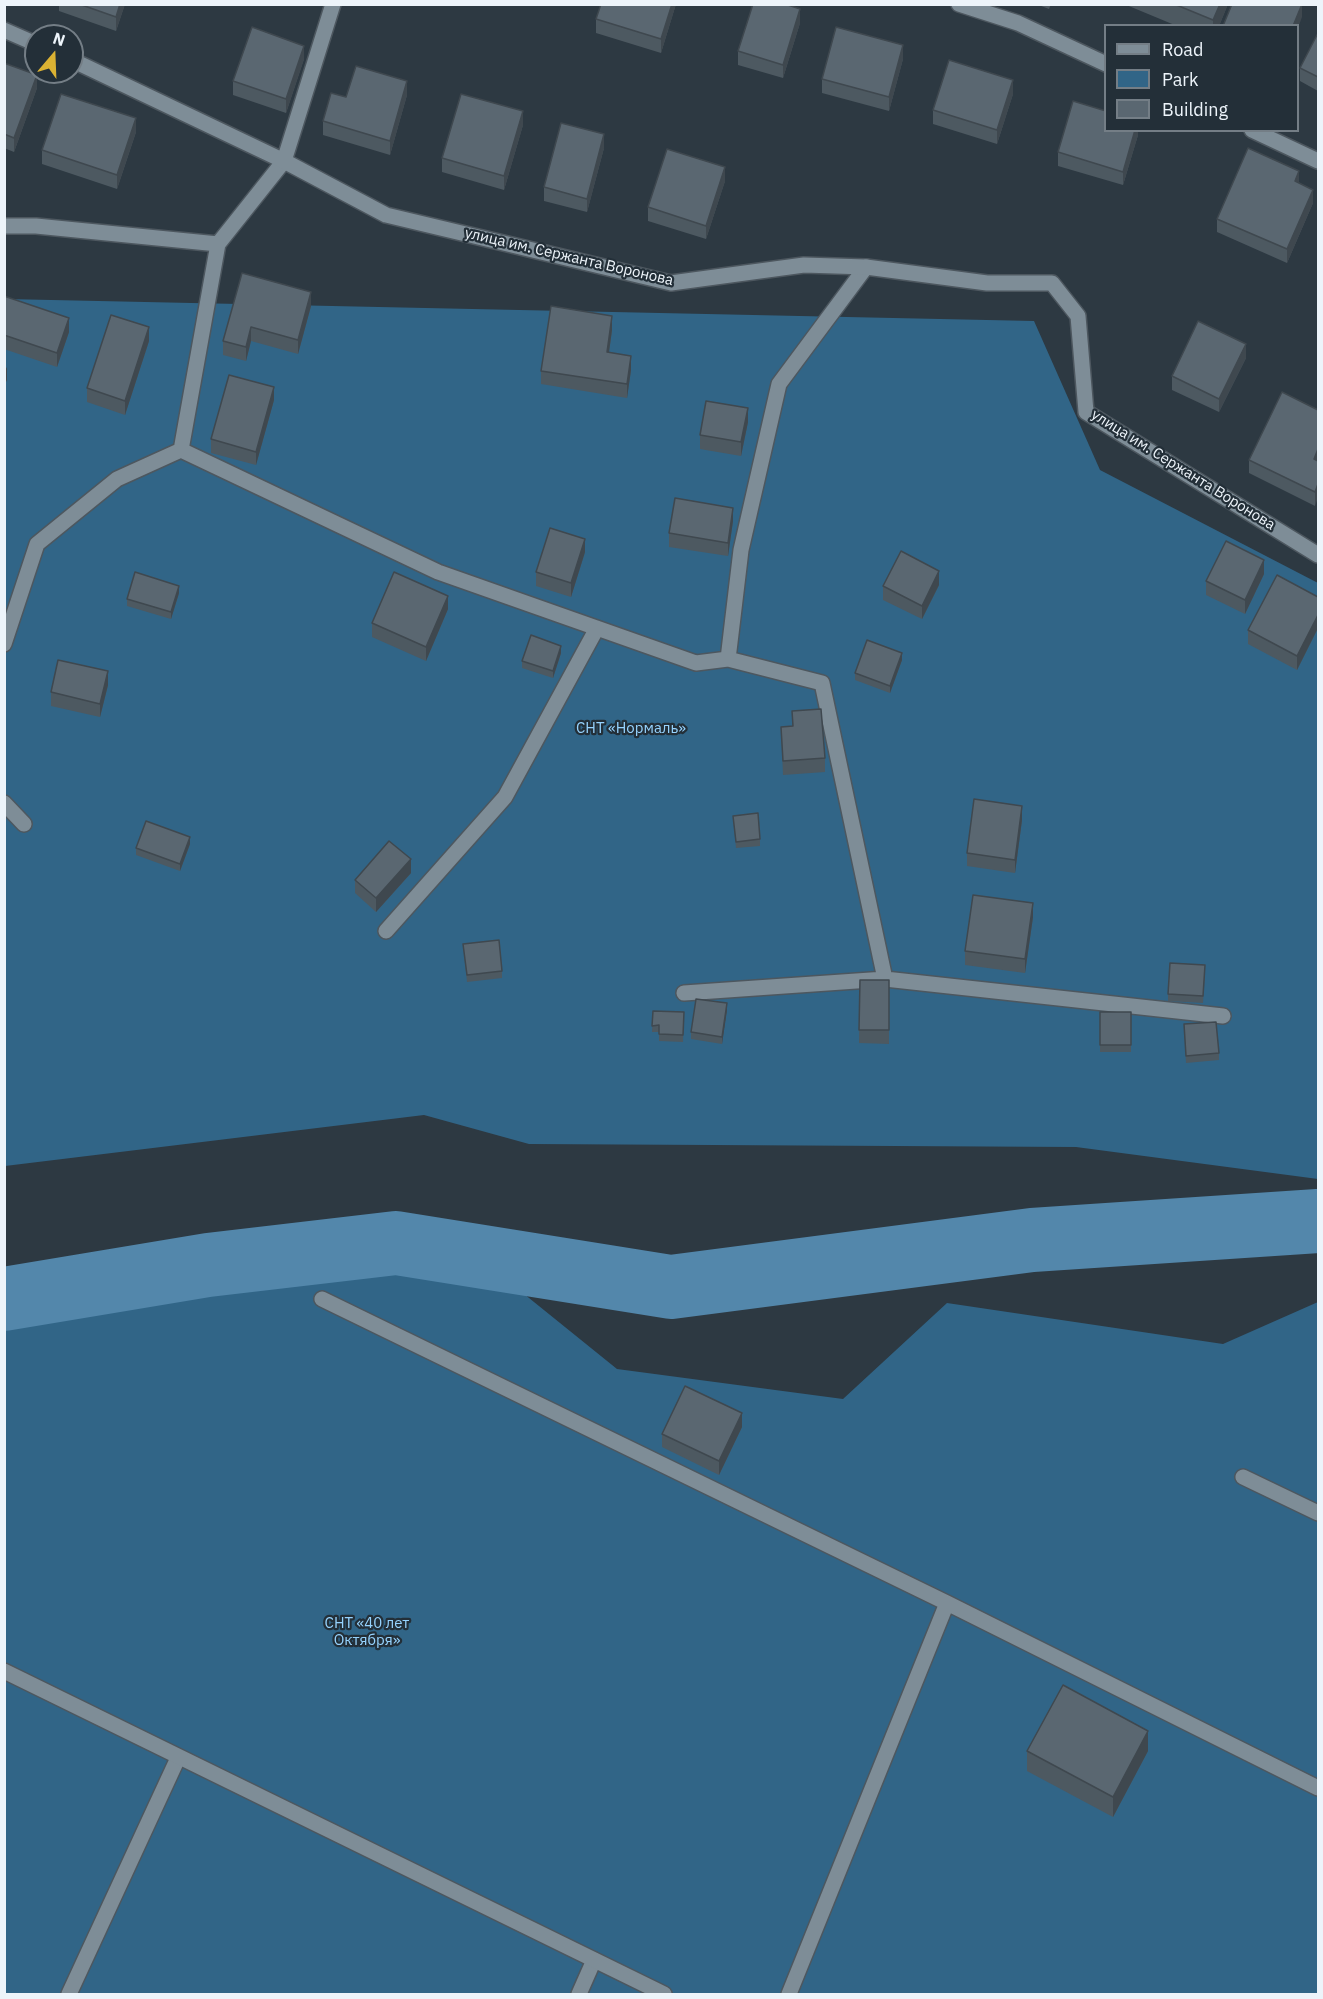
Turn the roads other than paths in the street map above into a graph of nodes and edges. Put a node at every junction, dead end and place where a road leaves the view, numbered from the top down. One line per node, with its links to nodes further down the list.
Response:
1 (333, 4): 8 (street)
2 (959, 4): 5 (street)
3 (4, 30): 4 (street)
4 (24, 39)
5 (1104, 63)
6 (84, 66): 8 (street, улица им. Сержанта Воронова)
7 (1256, 132): 9 (street)
8 (284, 161): 11 (street); 12 (street, улица им. Сержанта Воронова)
9 (1318, 161)
10 (4, 226): 11 (street)
11 (218, 244): 13 (street)
12 (866, 267): 14 (street, улица им. Сержанта Воронова); 17 (street)
13 (181, 450): 15 (street); 16 (street)
14 (1318, 555)
15 (597, 628): 17 (street); 20 (street)
16 (4, 644)
17 (728, 659): 21 (street)
18 (4, 803): 19 (street)
19 (24, 824)
20 (386, 932)
21 (885, 979): 22 (street); 23 (street)
22 (684, 993)
23 (1223, 1016)
24 (322, 1299): 27 (street)
25 (1243, 1477): 26 (street)
26 (1318, 1513)
27 (947, 1604): 30 (street); 35 (street)
28 (4, 1671): 29 (street)
29 (178, 1758): 31 (street); 32 (street)
30 (1318, 1788)
31 (594, 1960): 33 (street); 34 (street)
32 (69, 1995)
33 (579, 1995)
34 (664, 1995)
35 (789, 1995)

